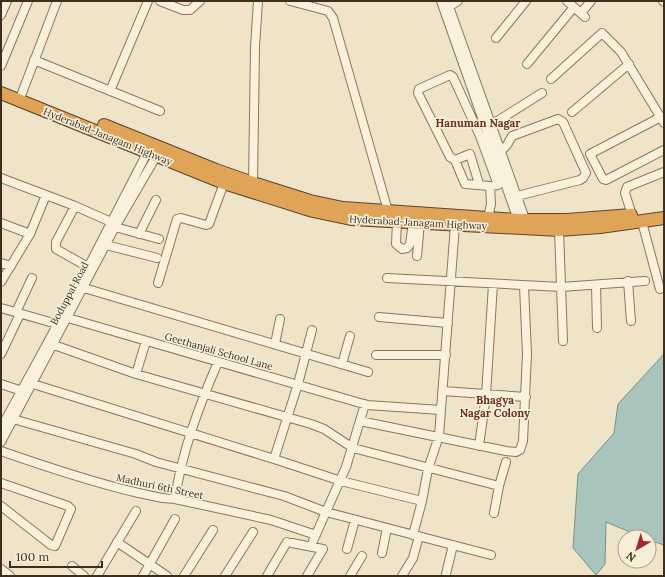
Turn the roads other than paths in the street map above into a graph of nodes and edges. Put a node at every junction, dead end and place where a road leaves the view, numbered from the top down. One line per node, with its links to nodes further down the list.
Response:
1 (7, 1): 16 (street)
2 (28, 1): 18 (street)
3 (57, 1): 19 (street)
4 (148, 1): 25 (street)
5 (160, 1): 6 (street)
6 (200, 1)
7 (258, 1): 42 (street)
8 (290, 1): 50 (street)
9 (440, 1): 14 (street)
10 (458, 1): 14 (street)
11 (526, 1): 17 (street)
12 (567, 1): 15 (street)
13 (591, 1): 15 (street)
14 (446, 6): 32 (street); 55 (street)
15 (574, 7): 20 (street)
16 (1, 15)
17 (496, 38)
18 (3, 57): 22 (street)
19 (34, 60): 25 (street); 28 (street)
20 (527, 64)
21 (629, 64): 23 (street); 30 (street); 31 (street)
22 (1, 66)
23 (551, 79)
24 (1, 87): 28 (highway, Hyderabad-Janagam Highway)
25 (110, 91): 29 (street)
26 (542, 93): 32 (street)
27 (1, 94): 28 (highway, Hyderabad-Janagam Highway)
28 (20, 98): 36 (highway, Hyderabad-Janagam Highway); 42 (highway, Hyderabad-Janagam Highway)
29 (160, 111)
30 (572, 112)
31 (662, 120): 34 (street)
32 (491, 125): 35 (street)
33 (484, 148): 37 (street); 38 (street); 44 (street)
34 (664, 150)
35 (500, 151): 47 (street); 47 (street)
36 (153, 153): 41 (highway, Hyderabad-Janagam Highway); 59 (street, Boduppal Road)
37 (470, 154): 38 (street); 43 (street)
38 (455, 160): 43 (street)
39 (664, 172): 54 (street)
40 (1, 178): 46 (street)
41 (224, 183): 45 (highway, Hyderabad-Janagam Highway); 77 (street)
42 (253, 183): 45 (highway, Hyderabad-Janagam Highway)
43 (479, 184): 44 (street)
44 (490, 186): 52 (street)
45 (266, 192): 50 (highway, Hyderabad-Janagam Highway); 56 (highway, Hyderabad-Janagam Highway)
46 (46, 195): 49 (street); 62 (street)
47 (517, 196): 55 (street)
48 (156, 200): 63 (street)
49 (75, 206): 59 (street); 70 (street)
50 (388, 211): 52 (highway, Hyderabad-Janagam Highway)
51 (664, 211): 54 (highway, Hyderabad-Janagam Highway)
52 (488, 218): 55 (highway, Hyderabad-Janagam Highway)
53 (664, 218): 54 (highway, Hyderabad-Janagam Highway)
54 (632, 219): 55 (highway, Hyderabad-Janagam Highway); 61 (highway, Hyderabad-Janagam Highway); 83 (street)
55 (522, 220)
56 (397, 222): 58 (highway, Hyderabad-Janagam Highway); 58 (street)
57 (1, 223): 62 (street)
58 (416, 223): 60 (highway, Hyderabad-Janagam Highway); 66 (street)
59 (113, 225): 63 (street); 65 (street, Boduppal Road); 70 (street, Boduppal Road)
60 (455, 225): 61 (highway, Hyderabad-Janagam Highway); 76 (street)
61 (559, 230): 81 (street)
62 (30, 234): 69 (street)
63 (140, 234): 64 (street)
64 (159, 239)
65 (106, 245): 67 (street); 82 (street, Boduppal Road)
66 (417, 256)
67 (157, 258)
68 (1, 262): 69 (street)
69 (11, 266): 75 (street)
70 (88, 267): 91 (street, Boduppal Road)
71 (32, 278): 85 (street)
72 (387, 278): 76 (street)
73 (645, 280): 74 (street)
74 (628, 281): 80 (street); 89 (street)
75 (1, 282)
76 (451, 282): 78 (street); 90 (street)
77 (158, 283)
78 (493, 284): 79 (street); 113 (street)
79 (524, 286): 81 (street); 114 (street)
80 (596, 286): 81 (street); 92 (street)
81 (561, 287): 96 (street)
82 (84, 288): 87 (street, Boduppal Road); 97 (street)
83 (660, 289)
84 (1, 308): 85 (street)
85 (18, 313): 91 (street); 99 (street)
86 (379, 317): 90 (street)
87 (68, 318): 95 (street, Geethanjali School Lane); 98 (street, Boduppal Road)
88 (280, 319): 97 (street)
89 (631, 321)
90 (448, 323): 102 (street)
91 (57, 324): 111 (street, Boduppal Road)
92 (597, 328)
93 (312, 330): 100 (street)
94 (350, 336): 104 (street)
95 (146, 341): 103 (street, Geethanjali School Lane); 106 (street)
96 (563, 341)
97 (275, 344): 100 (street)
98 (54, 345): 106 (street); 108 (street, Boduppal Road)
99 (1, 354)
100 (306, 354): 104 (street); 109 (street)
101 (376, 355): 102 (street)
102 (446, 355): 110 (street)
103 (218, 362): 109 (street, Geethanjali School Lane); 112 (street)
104 (342, 364): 105 (street)
105 (368, 372)
106 (136, 374): 112 (street)
107 (1, 384): 111 (street)
108 (33, 384): 111 (street, Boduppal Road); 121 (street)
109 (298, 384): 115 (street, Geethanjali School Lane); 117 (street)
110 (443, 391): 113 (street); 116 (street)
111 (24, 392): 118 (street, Boduppal Road)
112 (204, 394): 117 (street); 121 (street)
113 (486, 395): 114 (street); 124 (street)
114 (526, 397): 124 (street)
115 (365, 404): 116 (street, Geethanjali School Lane); 119 (street)
116 (441, 410): 122 (street)
117 (287, 416): 125 (street); 127 (street)
118 (7, 417): 120 (street, Boduppal Road); 123 (street, Boduppal Road); 129 (street)
119 (360, 421): 122 (street); 125 (street)
120 (1, 428)
121 (191, 432): 127 (street); 129 (street)
122 (439, 436): 124 (street); 130 (street)
123 (1, 442)
124 (479, 446)
125 (353, 448): 130 (street); 131 (street)
126 (1, 451): 134 (street, Madhuri 6th Street)
127 (274, 458): 131 (street)
128 (506, 462): 133 (street)
129 (180, 467): 134 (street); 138 (street)
130 (428, 469): 133 (street); 135 (street)
131 (341, 481): 135 (street); 138 (street)
132 (1, 483): 136 (street)
133 (499, 486): 139 (street)
134 (175, 499): 138 (street, Madhuri 6th Street)
135 (422, 501): 145 (street)
136 (1, 506)
137 (136, 511): 146 (street)
138 (326, 512): 141 (street)
139 (494, 513)
140 (175, 519): 152 (street)
141 (355, 520): 142 (street); 148 (street)
142 (387, 528): 145 (street); 149 (street)
143 (212, 530): 161 (street)
144 (253, 532): 162 (street)
145 (416, 535): 147 (street); 166 (street)
146 (117, 542): 152 (street); 158 (street)
147 (453, 545): 150 (street); 155 (street)
148 (347, 549)
149 (382, 553)
150 (491, 555)
151 (362, 556): 165 (street)
152 (150, 565): 159 (street); 160 (street)
153 (72, 566): 157 (street)
154 (1, 569): 156 (street)
155 (446, 574)
156 (10, 576)
157 (84, 576)
158 (97, 576)
159 (143, 576)
160 (167, 576)
161 (184, 576)
162 (225, 576)
163 (267, 576): 164 (street)
164 (307, 576)
165 (350, 576)
166 (402, 576)

